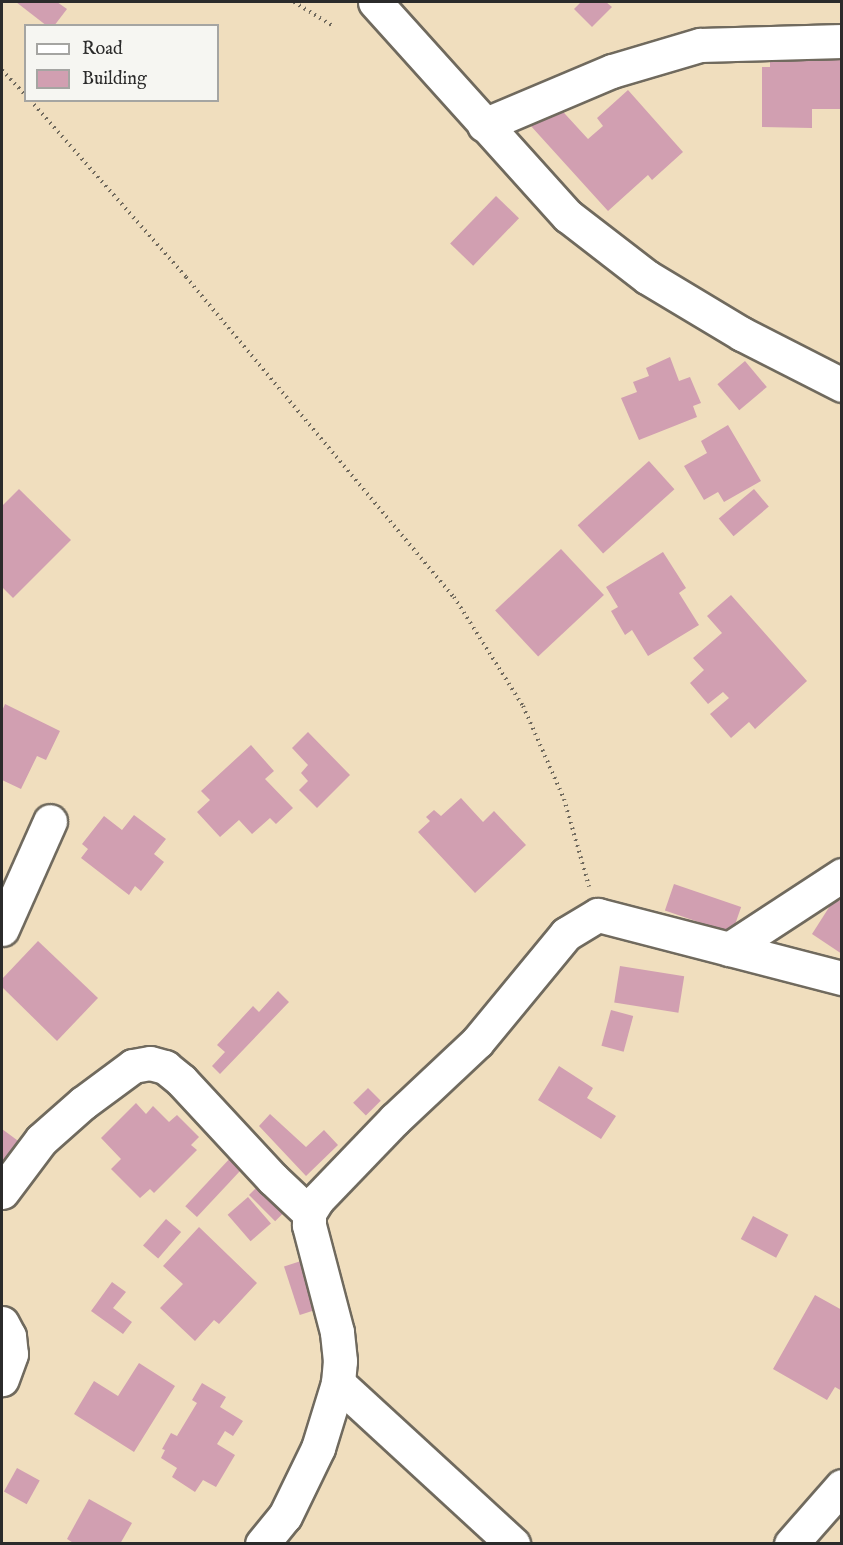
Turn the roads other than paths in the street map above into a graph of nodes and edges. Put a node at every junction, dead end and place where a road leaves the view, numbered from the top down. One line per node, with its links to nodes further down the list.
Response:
1 (375, 2): 3 (street)
2 (842, 41): 3 (street)
3 (484, 125): 4 (street)
4 (842, 385)
5 (50, 821): 7 (street)
6 (842, 875): 8 (street)
7 (2, 929)
8 (729, 949): 9 (street); 11 (street)
9 (842, 978)
10 (2, 1192): 11 (street)
11 (309, 1213): 14 (street)
12 (2, 1323): 13 (street)
13 (2, 1378)
14 (338, 1383): 16 (street); 17 (street)
15 (842, 1486): 18 (street)
16 (262, 1544)
17 (513, 1544)
18 (790, 1544)

